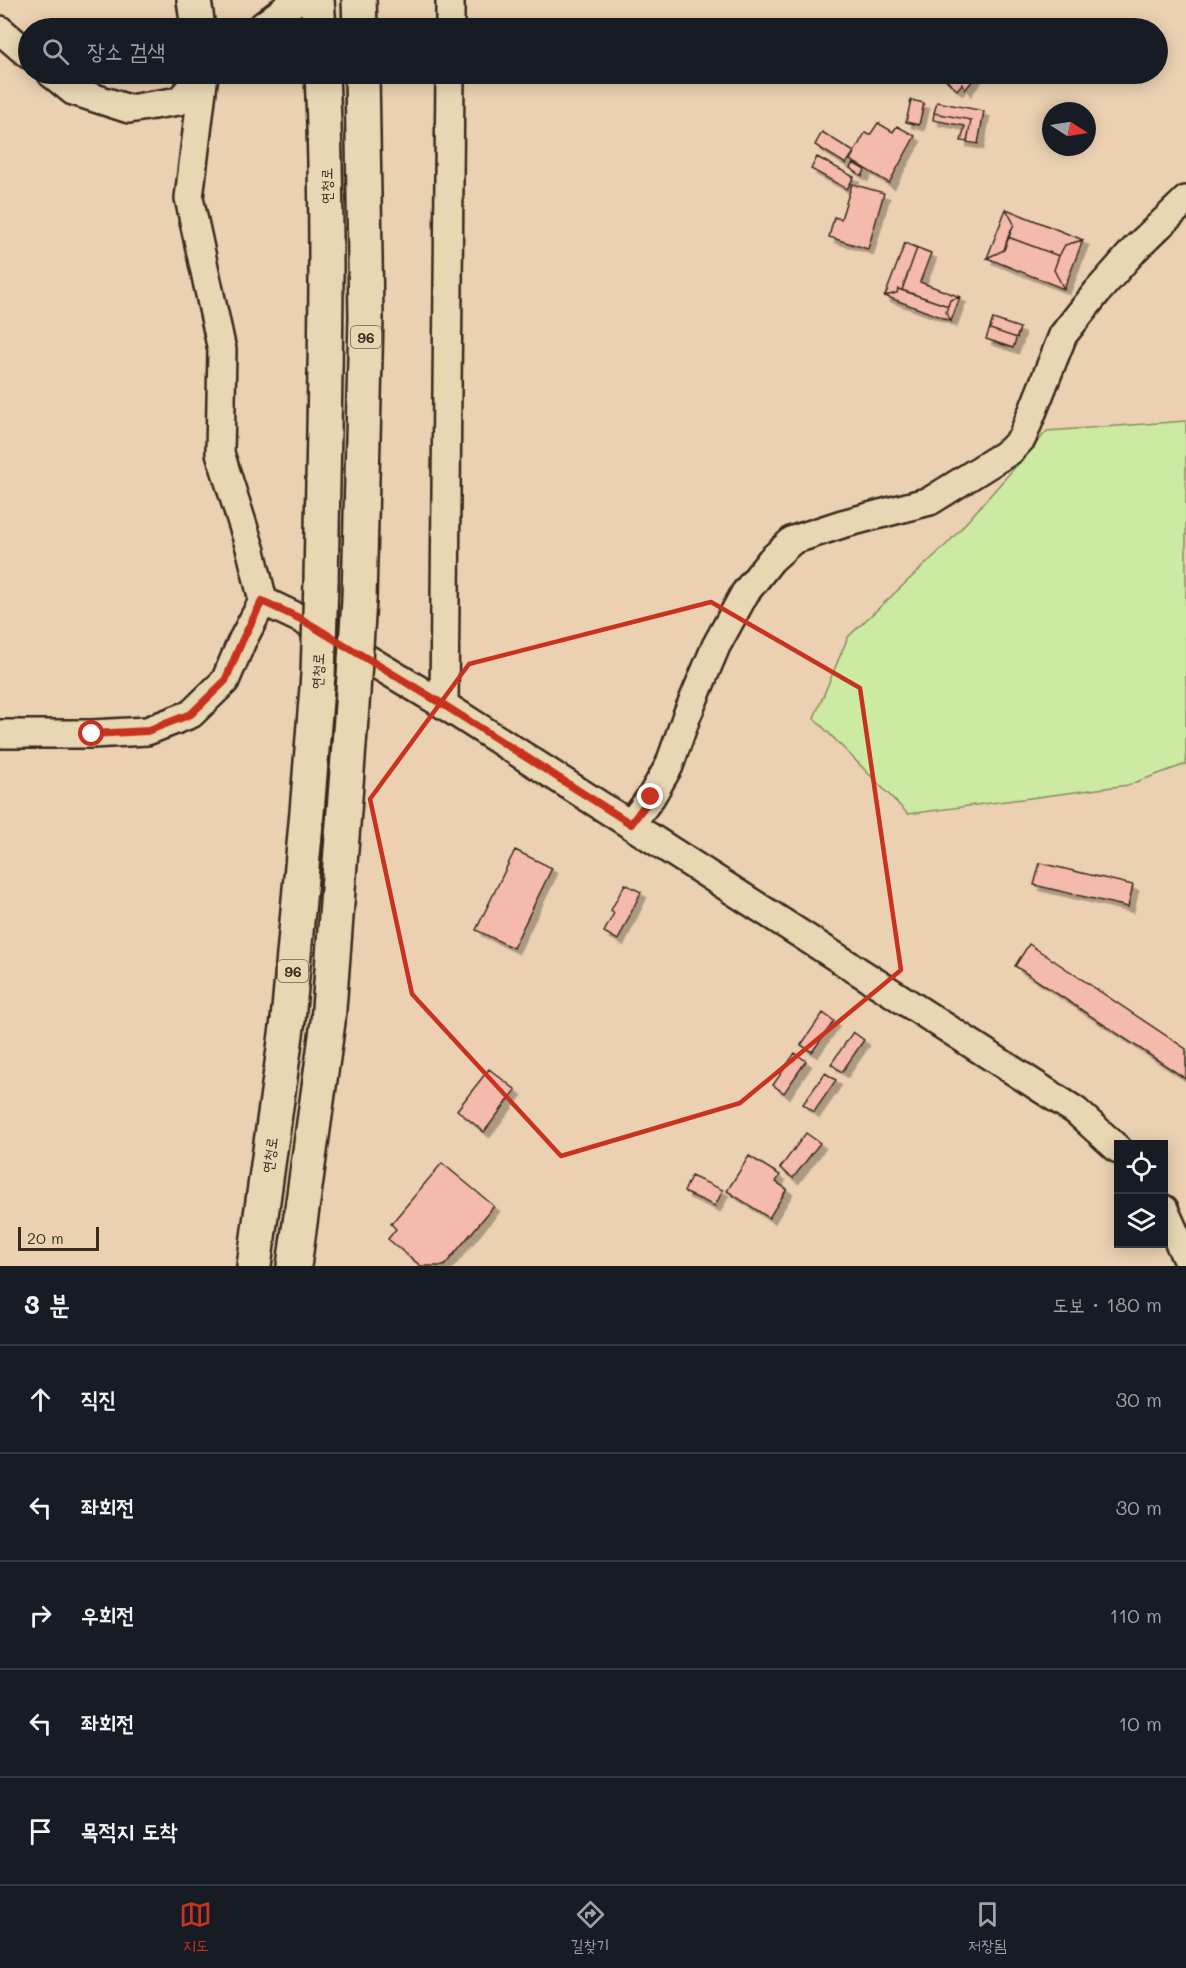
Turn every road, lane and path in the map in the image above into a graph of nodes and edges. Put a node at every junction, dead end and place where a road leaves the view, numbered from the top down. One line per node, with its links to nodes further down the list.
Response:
1 (194, 0): 4 (highway)
2 (450, 0): 6 (street)
3 (313, 13): 5 (street)
4 (197, 18)
5 (295, 18)
6 (450, 18)
7 (0, 30): 8 (street)
8 (18, 45)
9 (64, 84): 10 (street)
10 (194, 84)
11 (202, 84): 16 (street)
12 (323, 84): 23 (highway, 연청로 / 96, bridge)
13 (362, 84): 24 (highway, 96, bridge)
14 (450, 84): 17 (street)
15 (1186, 200): 19 (street)
16 (262, 601): 17 (street); 18 (street)
17 (444, 705): 19 (street)
18 (0, 734)
19 (631, 824): 20 (street)
20 (1114, 1145)
21 (1168, 1218): 22 (street)
22 (1186, 1258)
23 (254, 1266)
24 (294, 1266)

